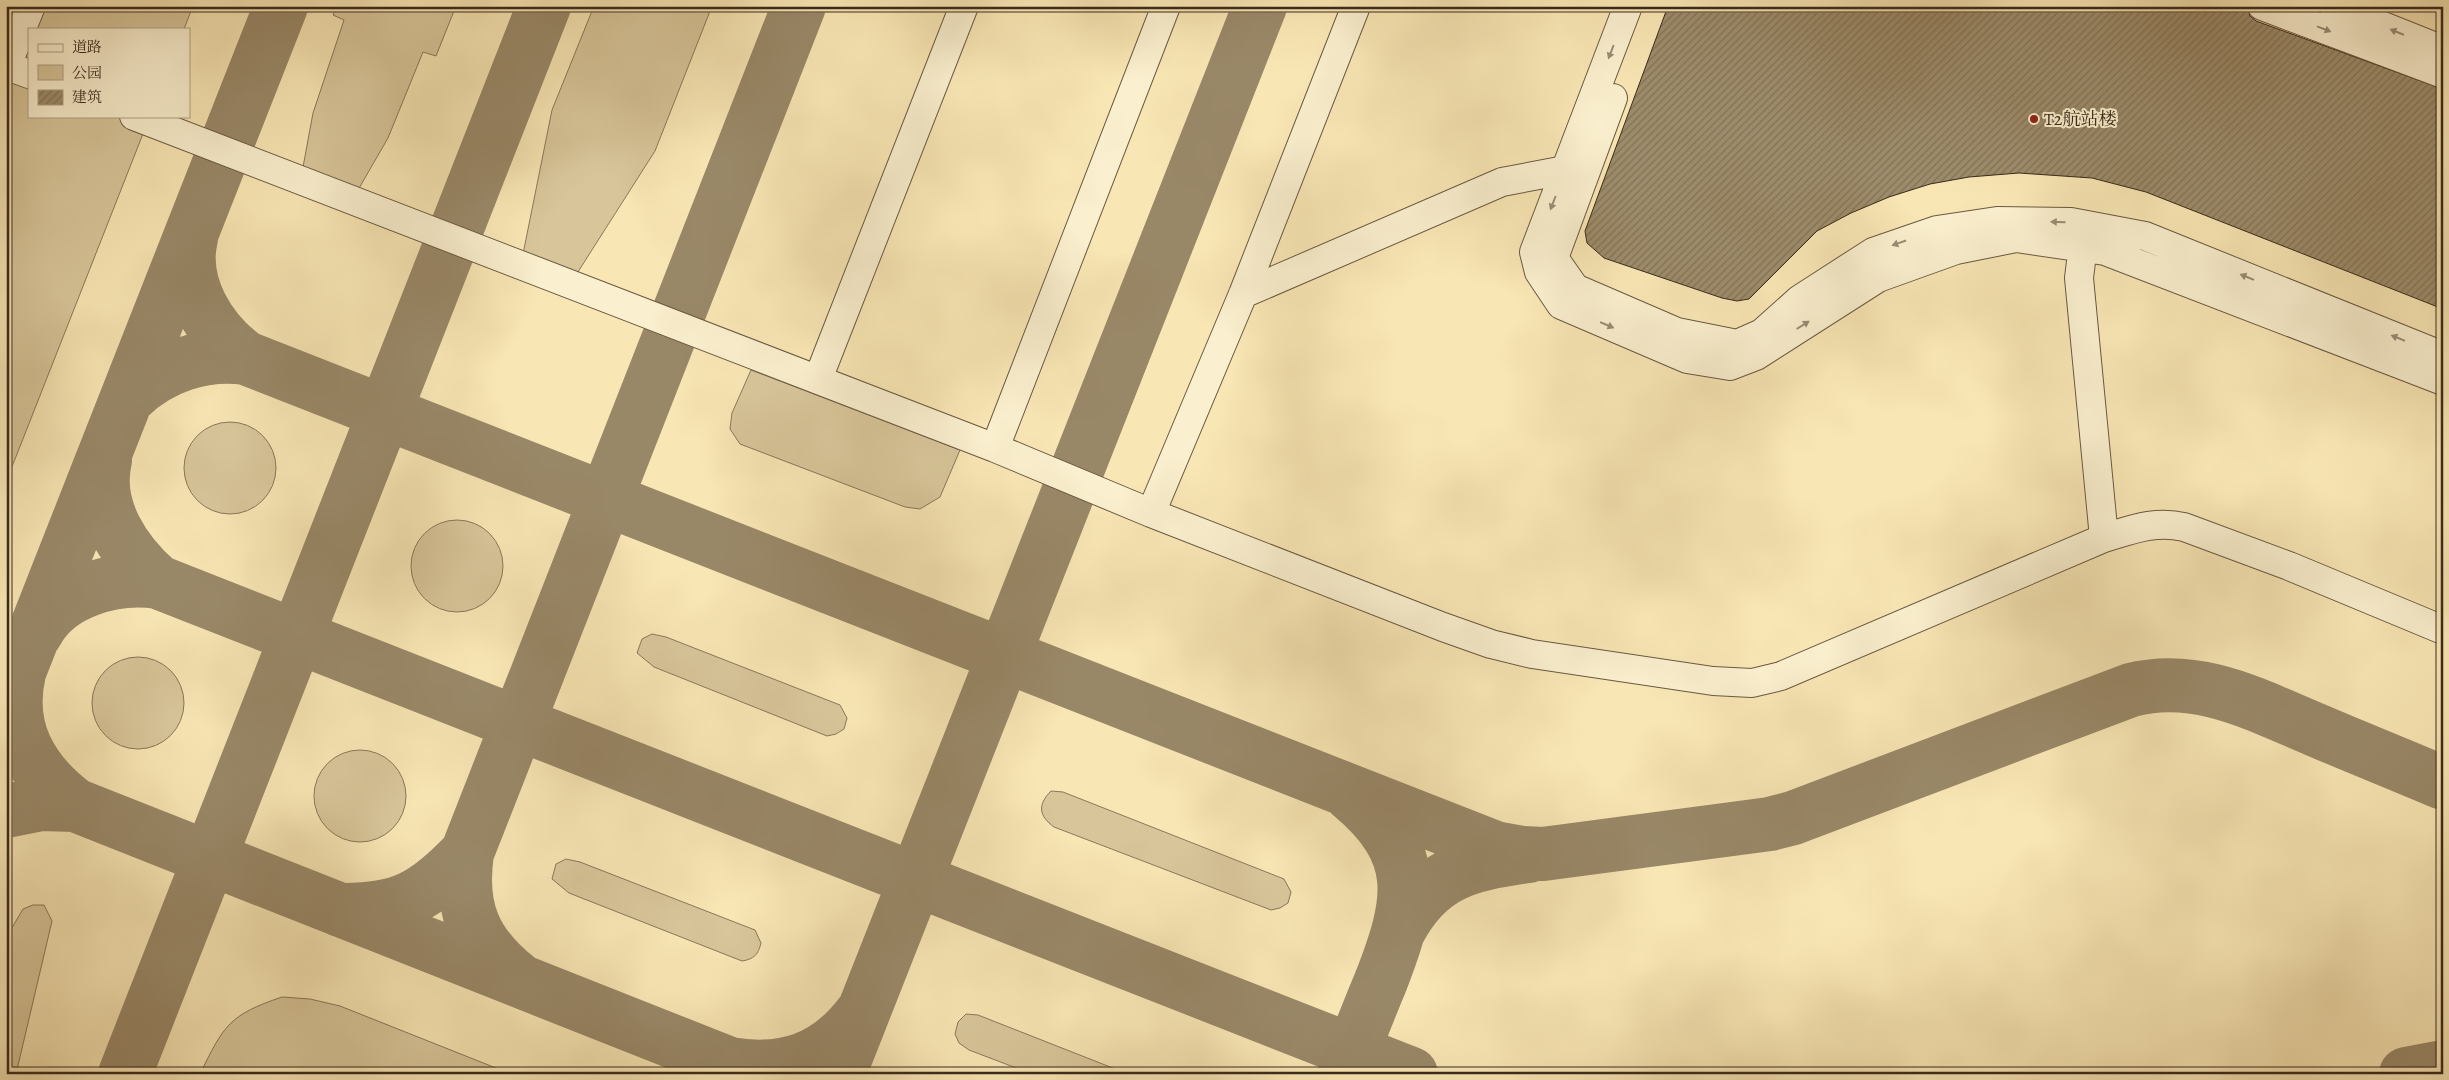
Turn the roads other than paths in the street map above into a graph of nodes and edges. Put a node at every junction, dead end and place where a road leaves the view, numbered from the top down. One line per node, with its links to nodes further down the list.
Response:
1 (31, 6): 10 (lane)
2 (964, 6): 17 (lane)
3 (1166, 6): 19 (lane)
4 (1356, 6): 15 (lane)
5 (1628, 6): 13 (lane, one-way to 13)
6 (1648, 6): 13 (lane)
7 (2262, 6): 11 (lane, one-way to 11)
8 (2333, 6): 9 (lane, one-way to 8)
9 (2443, 50)
10 (14, 70)
11 (2443, 74)
12 (139, 118): 17 (lane)
13 (1576, 171): 14 (lane); 15 (lane)
14 (2084, 236): 16 (lane, one-way to 14); 18 (lane); 21 (lane)
15 (1243, 294): 20 (lane)
16 (2443, 356)
17 (818, 379): 19 (lane)
18 (2443, 381)
19 (995, 448): 20 (lane)
20 (1151, 513): 21 (lane)
21 (2104, 538): 22 (lane)
22 (2443, 630)

